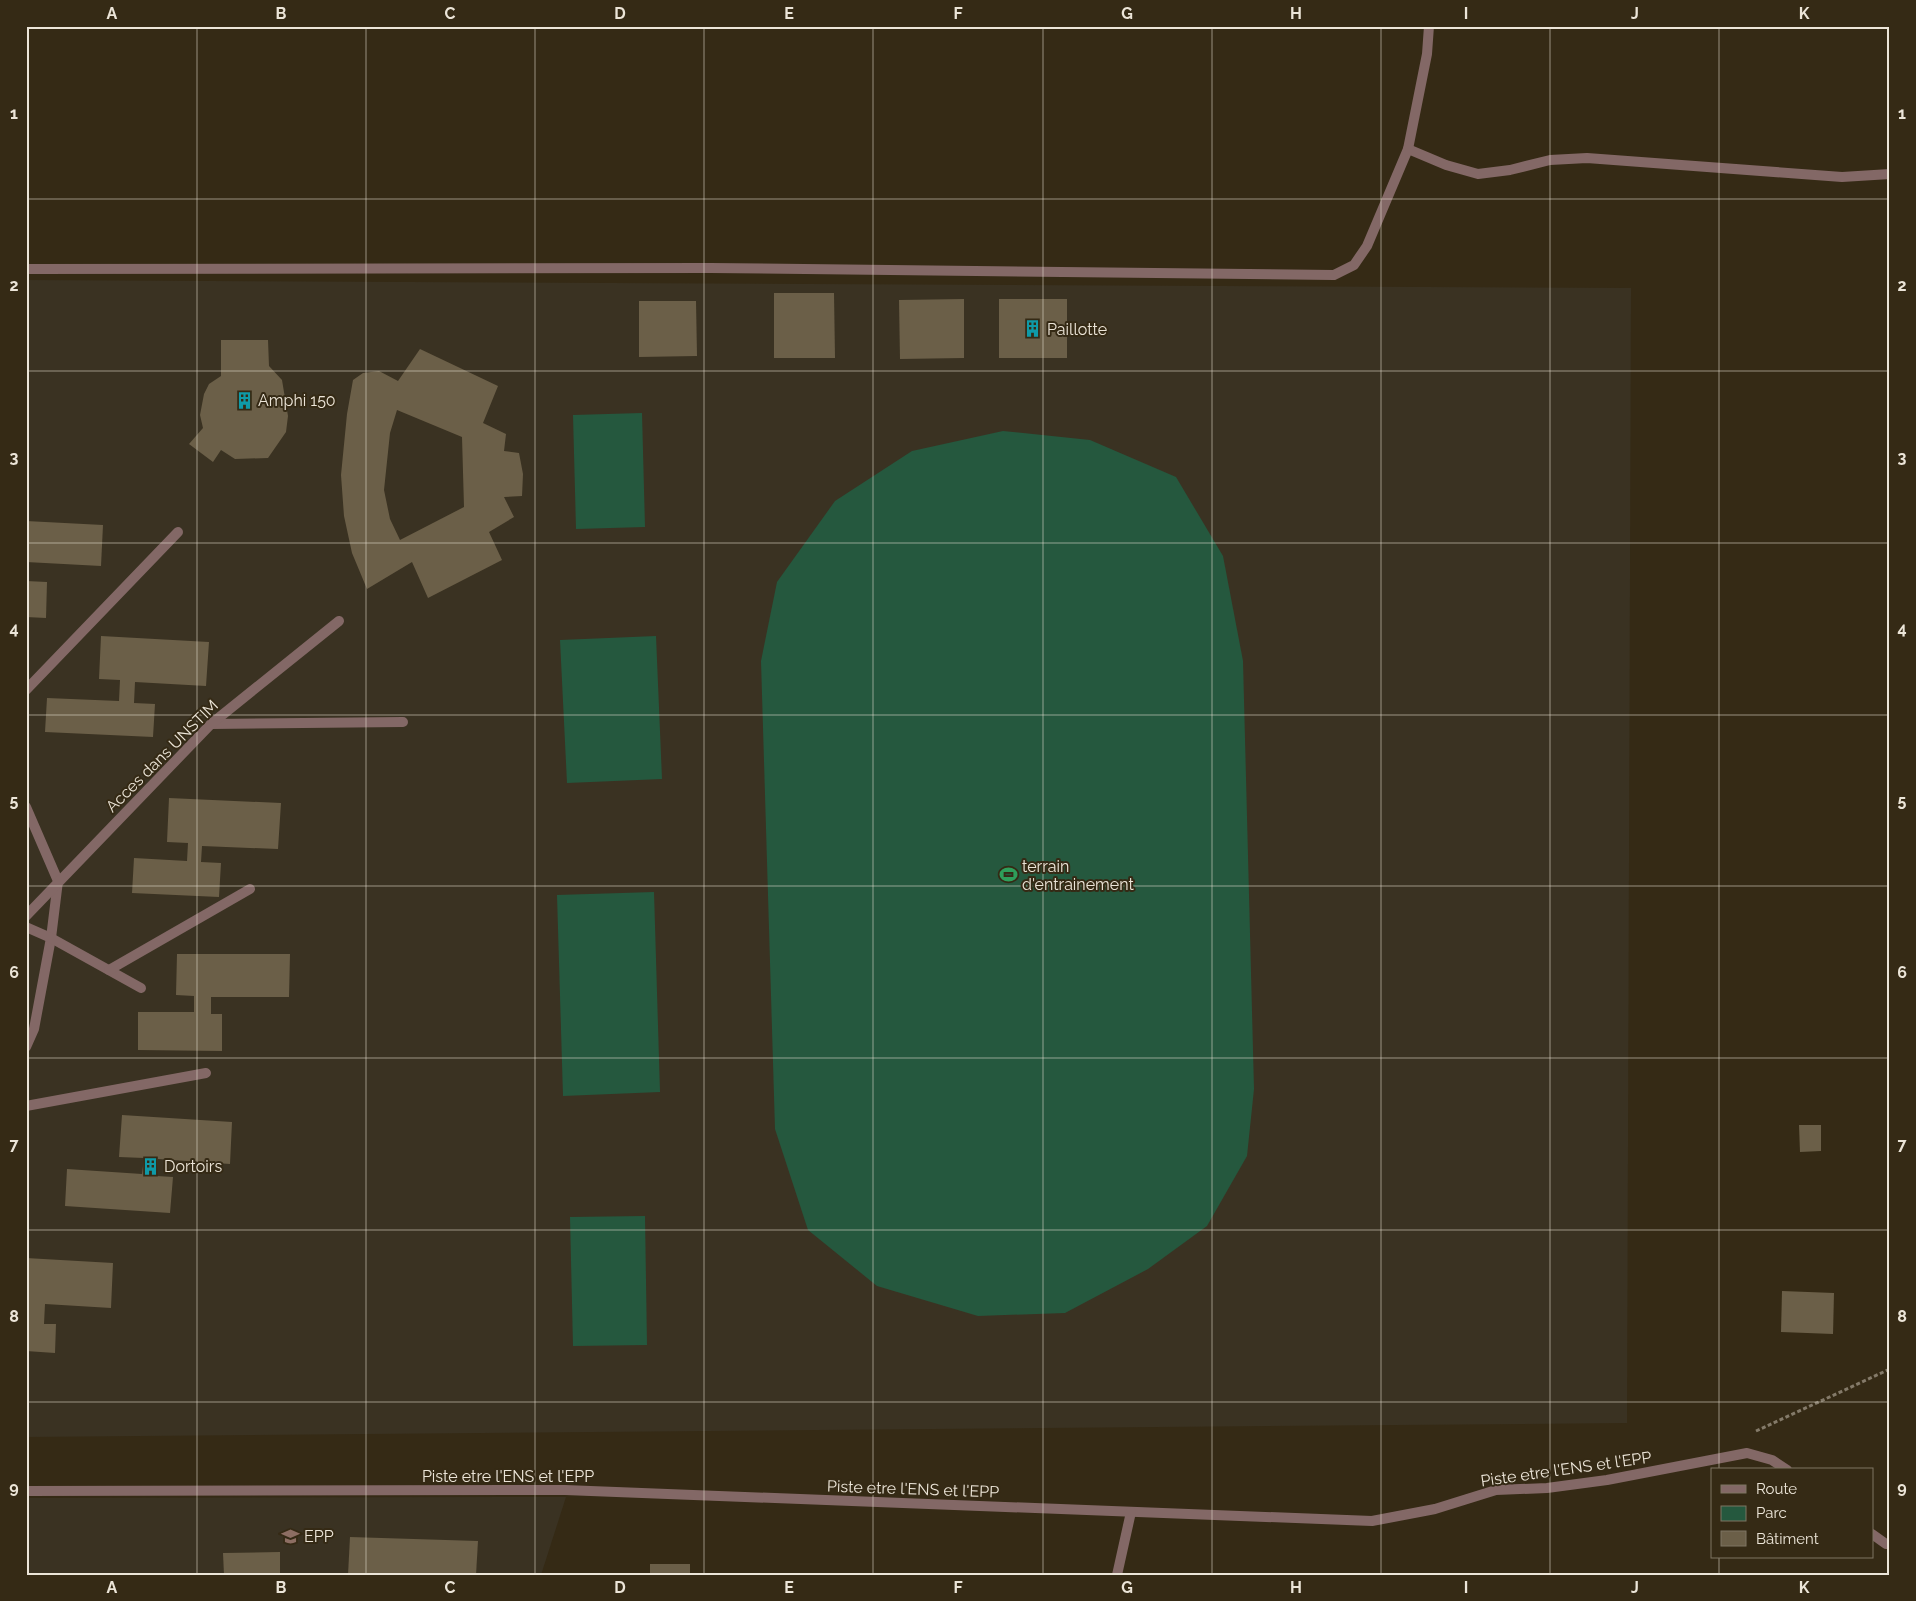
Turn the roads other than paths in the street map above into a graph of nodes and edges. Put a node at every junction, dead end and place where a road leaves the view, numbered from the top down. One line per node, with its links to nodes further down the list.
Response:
1 (1429, 26): 2 (street)
2 (1408, 149): 3 (street); 4 (street)
3 (1890, 174)
4 (26, 269)
5 (178, 532): 7 (street)
6 (338, 620): 9 (street, Acces dans UNSTIM)
7 (26, 690)
8 (404, 722): 9 (street)
9 (211, 724): 11 (street, Acces dans UNSTIM)
10 (26, 807): 11 (street)
11 (58, 881): 13 (street, Acces dans UNSTIM); 15 (street)
12 (250, 888): 16 (street)
13 (26, 916)
14 (26, 927): 15 (street)
15 (51, 938): 16 (street); 18 (street)
16 (108, 970): 17 (street)
17 (141, 988)
18 (26, 1047)
19 (206, 1072): 20 (street)
20 (26, 1106)
21 (1784, 1468): 23 (street, Piste etre l'ENS et l'EPP)
22 (26, 1491): 23 (street, Piste etre l'ENS et l'EPP)
23 (1131, 1512): 26 (street)
24 (1874, 1535): 25 (street)
25 (1886, 1544)
26 (1117, 1575)

